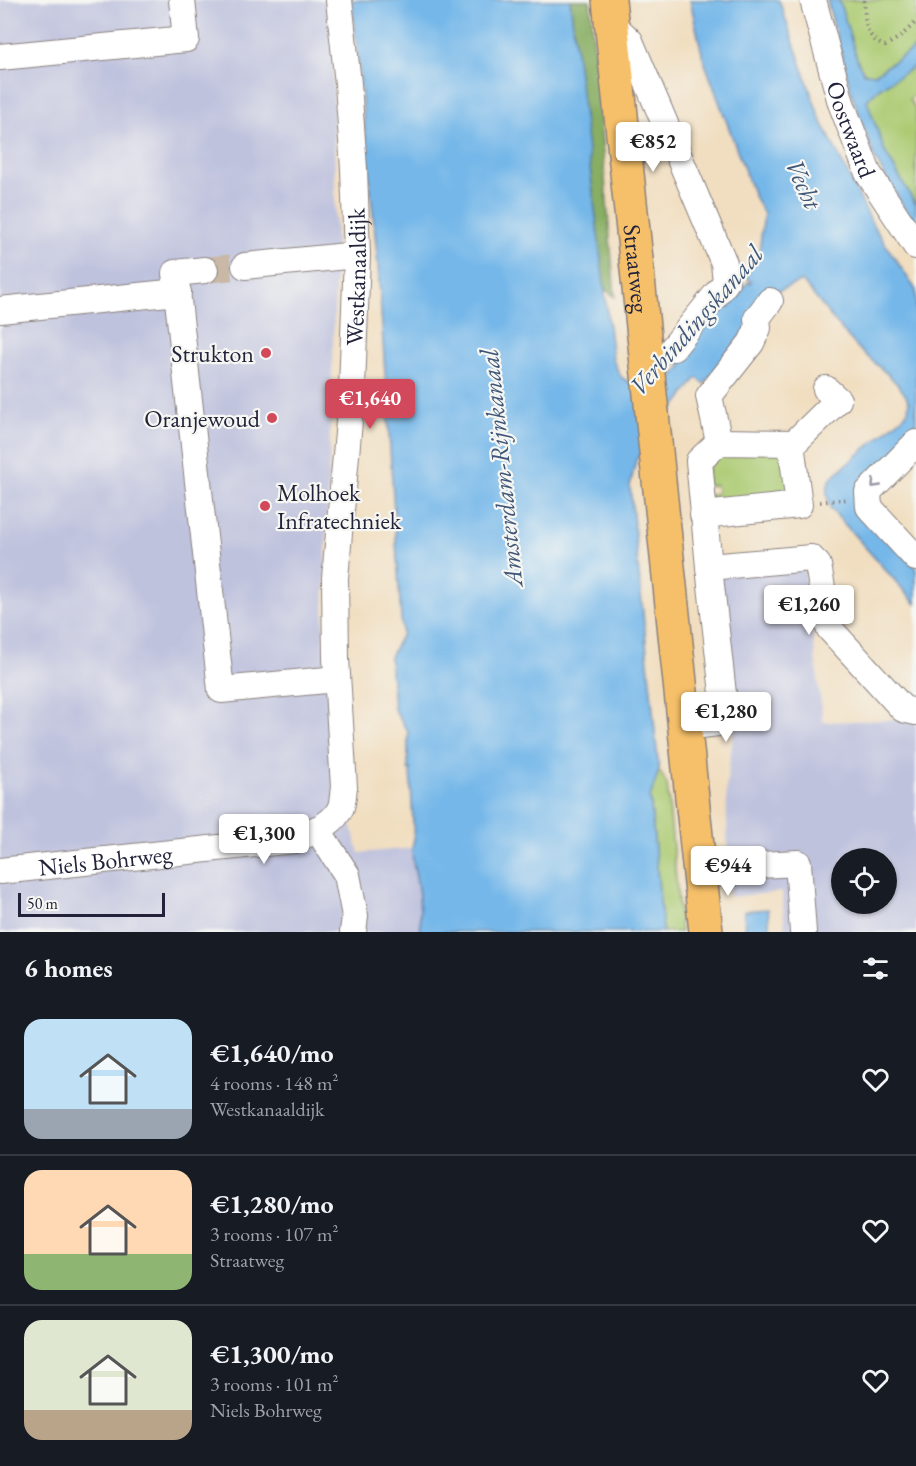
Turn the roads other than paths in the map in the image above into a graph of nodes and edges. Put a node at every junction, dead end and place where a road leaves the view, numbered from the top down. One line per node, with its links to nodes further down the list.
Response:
1 (182, 0): 5 (street)
2 (339, 0): 7 (street, Westkanaaldijk)
3 (813, 0): 6 (street, Oostwaard)
4 (611, 12): 13 (main road, Straatweg); 13 (street, Straatweg)
5 (0, 57)
6 (916, 246)
7 (357, 255): 8 (street); 21 (street, Westkanaaldijk)
8 (245, 266)
9 (205, 270): 10 (street)
10 (178, 292): 12 (street); 21 (street)
11 (770, 301): 15 (street)
12 (0, 310)
13 (660, 350): 23 (main road, Straatweg)
14 (826, 388): 16 (street)
15 (719, 442): 16 (street); 18 (street)
16 (794, 443): 18 (street)
17 (916, 443): 19 (street, one-way to 19)
18 (704, 522): 20 (street)
19 (916, 558)
20 (709, 567): 22 (street); 23 (street)
21 (337, 679): 24 (street, Westkanaaldijk)
22 (916, 712)
23 (684, 727): 25 (main road, Straatweg)
24 (318, 829): 26 (street, Niels Bohrweg); 28 (street)
25 (698, 868): 27 (main road, Straatweg); 29 (street)
26 (0, 871)
27 (707, 927)
28 (353, 932)
29 (803, 932)

